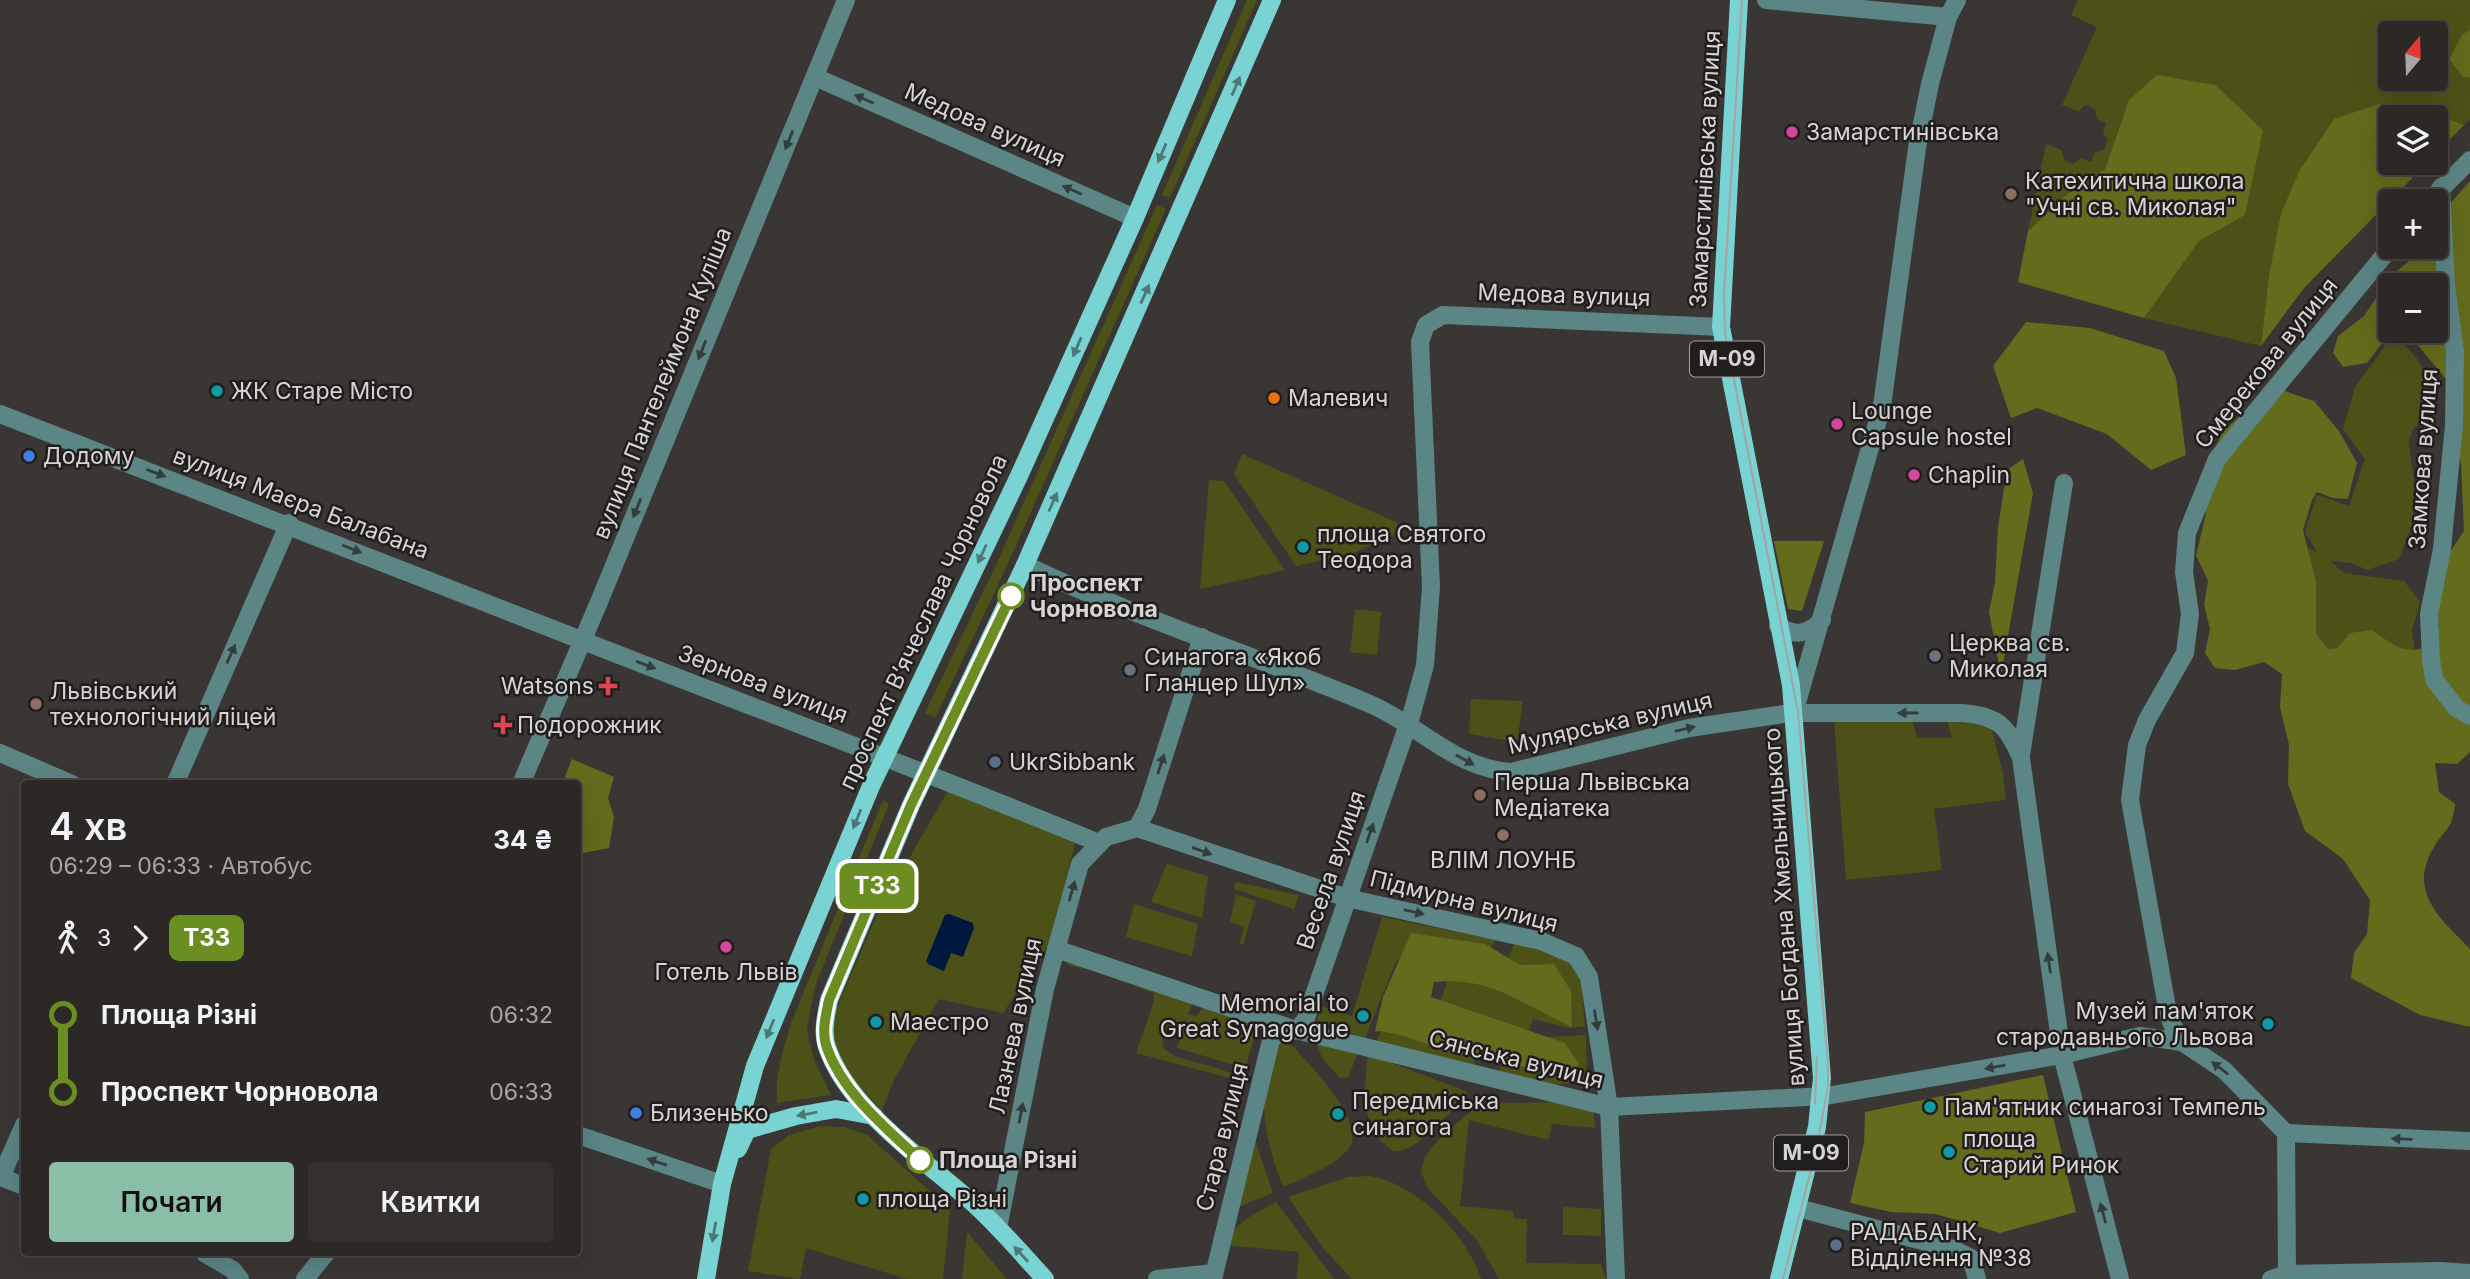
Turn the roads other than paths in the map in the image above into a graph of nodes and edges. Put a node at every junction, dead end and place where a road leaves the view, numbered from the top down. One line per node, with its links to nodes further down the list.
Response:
1 (846, 0): 8 (street, вулиця Пантелеймона Куліша)
2 (1227, 0): 11 (main road, проспект Вʼячеслава Чорновола, one-way to 11)
3 (1272, 0): 17 (main road, one-way to 3)
4 (1739, 0): 13 (main road, Замарстинівська вулиця / М-09)
5 (1766, 0): 7 (street)
6 (1956, 0): 7 (street, вулиця Богдана Хмельницького)
7 (1948, 17): 18 (street, вулиця Богдана Хмельницького)
8 (815, 77): 11 (street, Медова вулиця, one-way to 8); 21 (street, вулиця Пантелеймона Куліша, one-way to 21)
9 (2470, 160): 10 (street)
10 (2441, 187): 23 (street, Замкова вулиця)
11 (1135, 218): 26 (main road, проспект Вʼячеслава Чорновола, one-way to 26)
12 (2381, 259): 37 (street, Смерекова вулиця)
13 (1721, 327): 19 (main road, Замарстинівська вулиця / М-09); 24 (street, Медова вулиця)
14 (0, 414): 16 (street, вулиця Маєра Балабана, one-way to 16)
15 (2064, 483): 27 (street)
16 (289, 523): 21 (street, вулиця Маєра Балабана, one-way to 21); 30 (street, one-way to 16)
17 (1025, 565): 20 (street); 28 (main road)
18 (1822, 620): 19 (street); 22 (street, вулиця Богдана Хмельницького)
19 (1778, 626): 22 (main road, Замарстинівська вулиця / М-09)
20 (1202, 637): 24 (street); 32 (street, one-way to 20)
21 (583, 640): 26 (street, Зернова вулиця, one-way to 26); 31 (street, вулиця Пантелеймона Куліша)
22 (1794, 713): 24 (street, Мулярська вулиця, one-way to 22); 27 (street, Мулярська вулиця, one-way to 22); 39 (main road, вулиця Богдана Хмельницького / М-09)
23 (2470, 716)
24 (1408, 724): 34 (street, Весела вулиця, one-way to 24)
25 (0, 753): 29 (street)
26 (886, 757): 28 (street, Зернова вулиця); 47 (main road, проспект Вʼячеслава Чорновола, one-way to 47)
27 (2021, 758): 38 (street, one-way to 27)
28 (927, 772): 33 (street, Зернова вулиця); 41 (main road)
29 (63, 780)
30 (177, 780)
31 (523, 780)
32 (1138, 828): 33 (street); 34 (street, Підмурна вулиця, one-way to 34)
33 (1099, 843): 35 (street, Лазнева вулиця, one-way to 33)
34 (1347, 898): 36 (street, Весела вулиця); 40 (street, Підмурна вулиця, one-way to 40)
35 (1056, 949): 36 (street, Сянська вулиця); 50 (street, Лазнева вулиця, one-way to 35)
36 (1296, 1030): 40 (street, Сянська вулиця); 55 (street, Стара вулиця)
37 (2182, 1042): 38 (street, Сянська вулиця); 43 (street, one-way to 37)
38 (2062, 1055): 39 (street, Сянська вулиця, one-way to 39); 64 (street, one-way to 38)
39 (1822, 1097): 40 (street, Сянська вулиця); 49 (main road, вулиця Богдана Хмельницького / М-09)
40 (1609, 1108): 61 (street, Підмурна вулиця)
41 (874, 1116): 47 (main road, one-way to 47); 50 (main road)
42 (21, 1132): 46 (street)
43 (2286, 1133): 45 (street, one-way to 43); 56 (street)
44 (581, 1136): 47 (street, one-way to 44)
45 (2470, 1141)
46 (1, 1177): 48 (street)
47 (722, 1184): 58 (main road, проспект Вʼячеслава Чорновола, one-way to 58)
48 (21, 1185)
49 (1798, 1208): 62 (main road, вулиця Богдана Хмельницького / М-09); 63 (street)
50 (998, 1228): 59 (main road, one-way to 50)
51 (207, 1256): 54 (street)
52 (324, 1256): 57 (street)
53 (2470, 1273): 56 (street)
54 (230, 1276)
55 (1213, 1276): 60 (street, Стара вулиця)
56 (2279, 1277)
57 (305, 1279)
58 (706, 1279)
59 (1045, 1279)
60 (1157, 1279)
61 (1616, 1279)
62 (1779, 1279)
63 (1977, 1279)
64 (2120, 1279)

